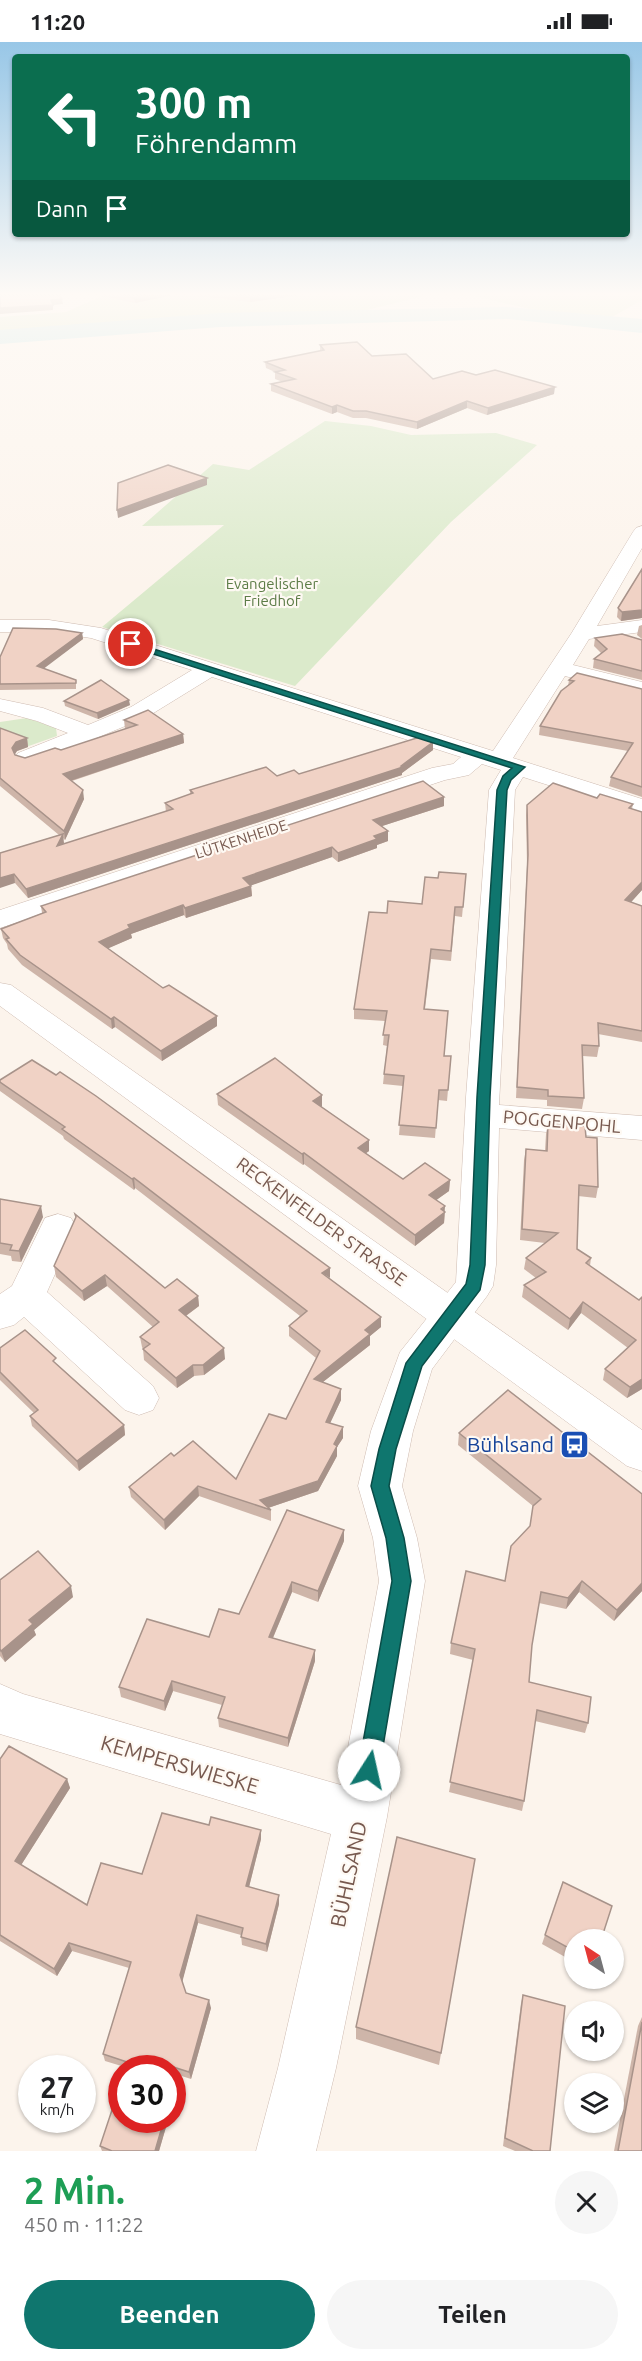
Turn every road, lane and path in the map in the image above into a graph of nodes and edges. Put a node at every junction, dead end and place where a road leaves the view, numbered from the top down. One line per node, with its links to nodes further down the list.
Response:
1 (642, 532): 4 (street, BÜHLSAND)
2 (0, 626): 6 (street)
3 (642, 626): 4 (street)
4 (582, 634): 5 (street, BÜHLSAND)
5 (560, 668): 7 (street); 11 (street, BÜHLSAND)
6 (210, 669): 9 (street); 11 (street)
7 (642, 689)
8 (3, 705): 9 (street)
9 (86, 733): 10 (street)
10 (27, 758)
11 (499, 761): 12 (street); 13 (street, LÜTKENHEIDE); 15 (street, BÜHLSAND)
12 (642, 807)
13 (0, 919)
14 (0, 992): 19 (street, RECKENFELDER STRASSE)
15 (483, 1115): 16 (street, POGGENPOHL); 19 (street, BÜHLSAND)
16 (642, 1128)
17 (58, 1227): 18 (street)
18 (13, 1305): 20 (street)
19 (451, 1316): 21 (street, RECKENFELDER STRASSE); 23 (street, BÜHLSAND)
20 (139, 1398)
21 (642, 1454)
22 (0, 1708): 23 (street, KEMPERSWIESKE)
23 (361, 1817): 24 (street, BÜHLSAND)
24 (286, 2151)

